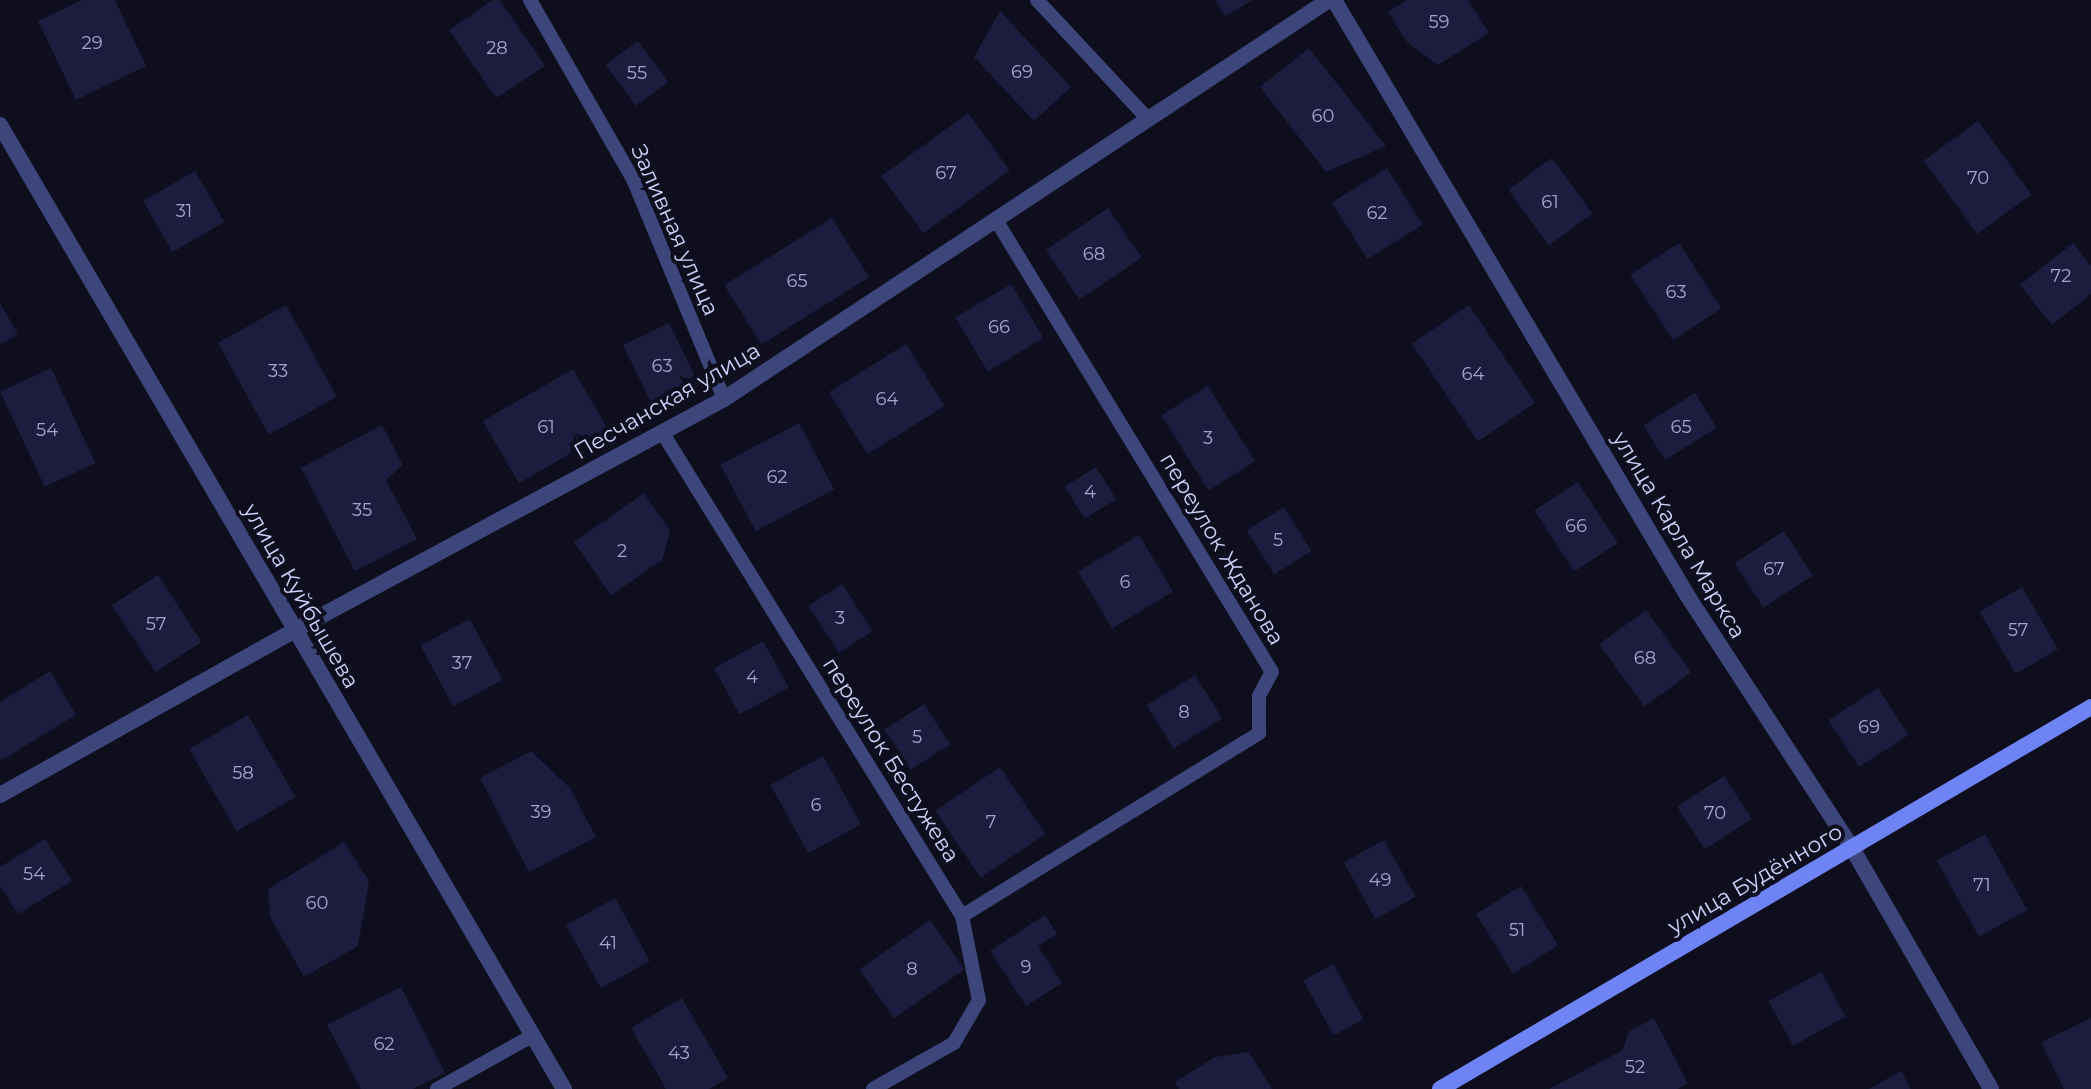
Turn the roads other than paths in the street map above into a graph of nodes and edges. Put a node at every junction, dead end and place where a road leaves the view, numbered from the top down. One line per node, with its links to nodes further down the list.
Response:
1 (530, 0): 7 (lane, Заливная улица)
2 (1037, 0): 4 (lane)
3 (1331, 0): 4 (street, Песчанская улица); 12 (street, улица Карла Маркса)
4 (1148, 119): 6 (street, Песчанская улица)
5 (0, 125): 9 (street, улица Куйбышева)
6 (996, 220): 7 (street, Песчанская улица); 13 (lane, переулок Жданова)
7 (724, 399): 8 (street, Песчанская улица)
8 (662, 432): 9 (street, Песчанская улица); 13 (lane, переулок Бестужева)
9 (295, 630): 11 (street, Песчанская улица); 14 (street, улица Куйбышева)
10 (2091, 707): 12 (street, улица Будённого)
11 (0, 795)
12 (1852, 848): 18 (street, улица Будённого); 19 (street, улица Карла Маркса)
13 (962, 916): 17 (lane, переулок Бестужева)
14 (532, 1036): 15 (lane); 16 (street, улица Куйбышева)
15 (437, 1089)
16 (564, 1089)
17 (873, 1089)
18 (1440, 1089)
19 (1991, 1089)

